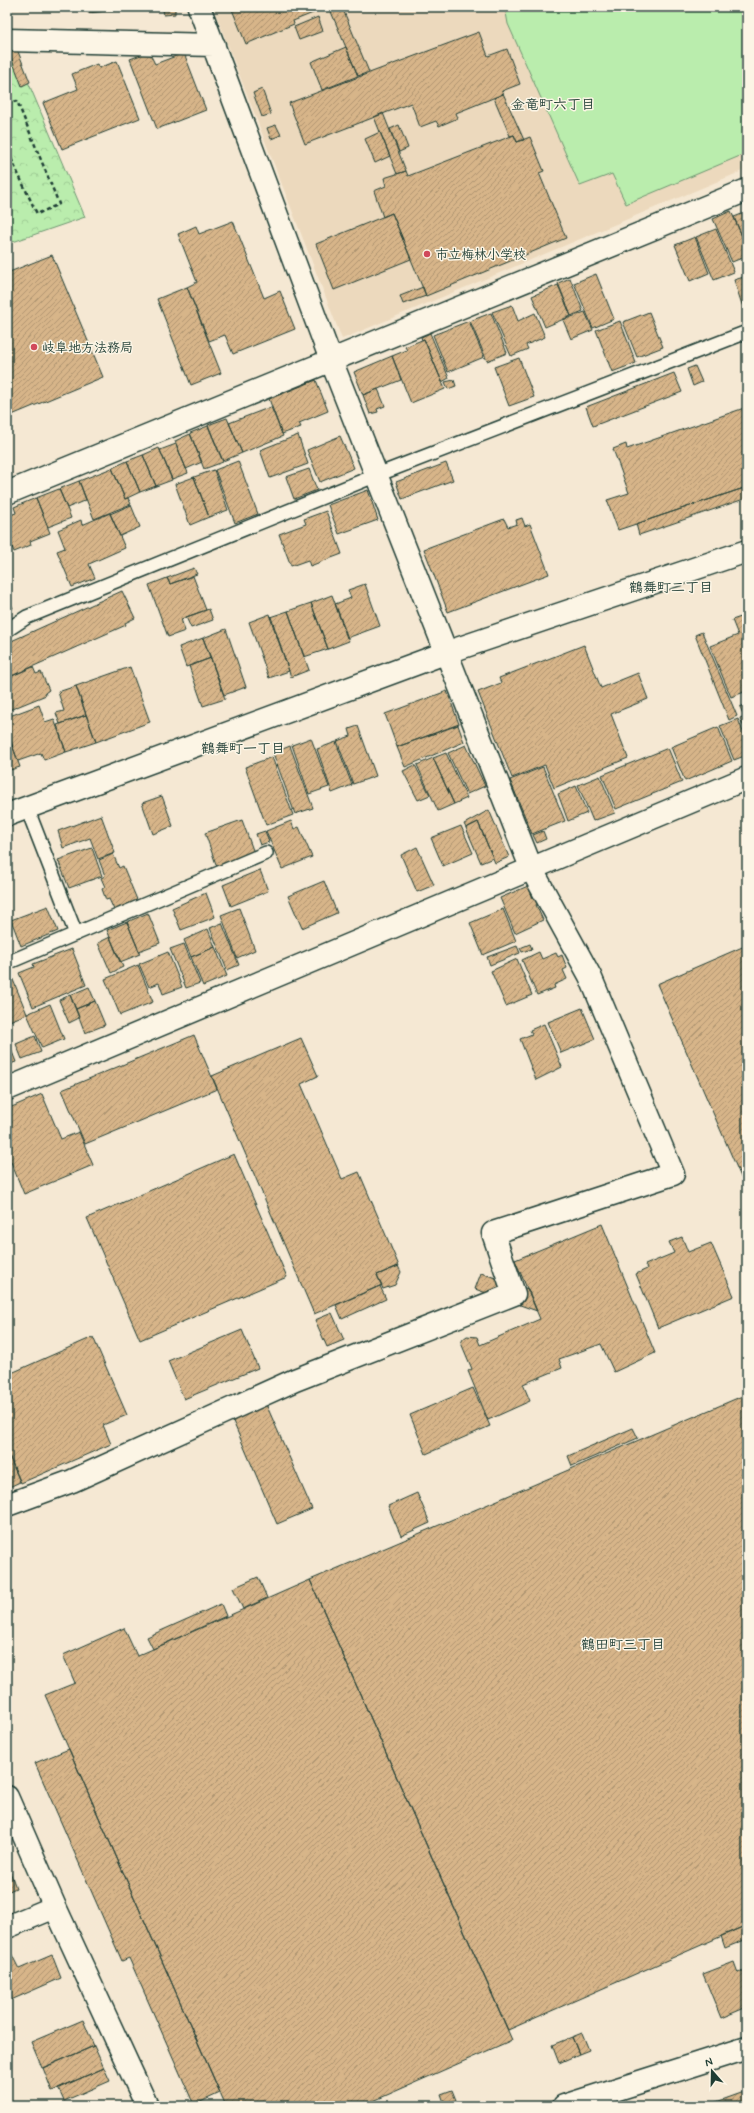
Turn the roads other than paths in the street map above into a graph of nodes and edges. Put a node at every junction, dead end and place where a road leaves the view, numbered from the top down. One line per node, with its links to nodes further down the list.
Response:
1 (199, 7): 3 (street)
2 (7, 40): 3 (street)
3 (214, 45): 6 (street)
4 (747, 190): 6 (street)
5 (747, 332): 7 (lane)
6 (331, 360): 7 (street); 8 (street)
7 (377, 475): 10 (lane); 11 (street)
8 (7, 494)
9 (747, 551): 11 (street)
10 (7, 630)
11 (445, 653): 13 (street); 15 (street)
12 (747, 778): 15 (street)
13 (17, 812): 16 (lane)
14 (266, 853): 16 (lane)
15 (532, 870): 18 (street); 19 (street)
16 (76, 934): 17 (lane)
17 (7, 963)
18 (7, 1089)
19 (7, 1505)
20 (7, 1797): 21 (street)
21 (55, 1907): 22 (street); 24 (street)
22 (7, 1927)
23 (747, 2048): 25 (street)
24 (147, 2106)
25 (564, 2106)

